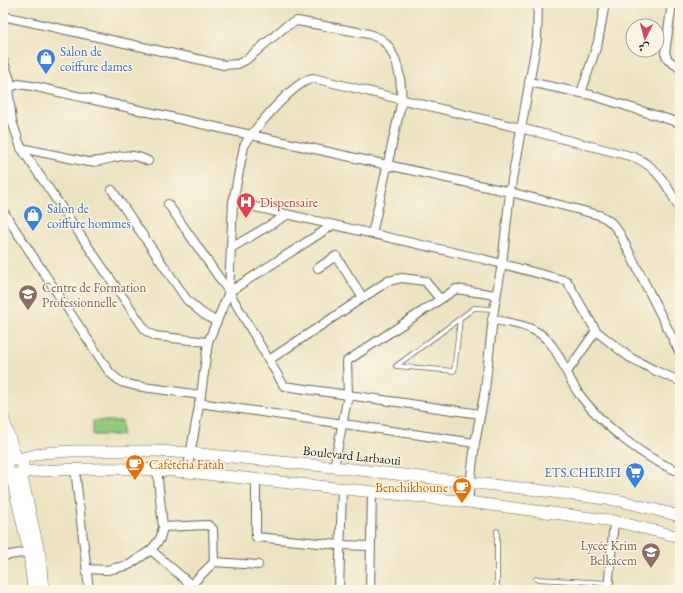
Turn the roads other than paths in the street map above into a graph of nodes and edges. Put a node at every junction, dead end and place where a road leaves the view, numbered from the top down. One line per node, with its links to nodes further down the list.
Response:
1 (538, 3): 7 (street)
2 (604, 3): 9 (street)
3 (672, 3): 6 (street)
4 (3, 16): 10 (street)
5 (3, 60): 8 (street)
6 (680, 68)
7 (529, 82): 9 (street); 12 (street)
8 (6, 89): 13 (street); 14 (street)
9 (581, 93): 11 (street)
10 (402, 100): 12 (street); 13 (street); 16 (street)
11 (680, 123)
12 (520, 128): 18 (street); 21 (street)
13 (251, 135): 16 (street); 19 (street)
14 (21, 148): 15 (street); 38 (street)
15 (148, 161)
16 (387, 165): 18 (street); 25 (street)
17 (112, 190): 36 (street)
18 (510, 192): 27 (street); 39 (street)
19 (233, 202): 23 (street); 26 (street)
20 (168, 204): 29 (street)
21 (680, 210)
22 (3, 211): 43 (street)
23 (287, 214): 24 (street); 26 (street)
24 (333, 225): 25 (street); 29 (street)
25 (372, 234): 27 (street)
26 (231, 248): 29 (street)
27 (502, 264): 30 (street); 37 (street)
28 (318, 268): 31 (street)
29 (229, 292): 36 (street); 40 (street)
30 (496, 295): 32 (street); 33 (street)
31 (363, 298): 32 (street); 40 (street)
32 (440, 300): 44 (street)
33 (494, 308): 34 (lane); 35 (street)
34 (460, 319): 34 (lane)
35 (492, 319): 41 (street); 46 (street)
36 (216, 322): 38 (street)
37 (596, 331): 41 (street); 42 (street)
38 (208, 342): 43 (street)
39 (680, 353)
40 (269, 360): 44 (street)
41 (567, 372): 57 (street)
42 (680, 381)
43 (201, 395): 45 (street)
44 (348, 395): 46 (street); 48 (street)
45 (199, 403): 48 (street); 51 (street)
46 (480, 414): 49 (street)
47 (3, 417): 52 (main road)
48 (342, 423): 49 (street); 53 (street)
49 (475, 443): 59 (street)
50 (3, 449): 52 (main road)
51 (190, 453): 52 (main road, Boulevard Larbaoui); 53 (main road, Boulevard Larbaoui); 56 (street)
52 (16, 467): 54 (main road); 71 (main road); 80 (main road)
53 (334, 467): 59 (main road, Boulevard Larbaoui)
54 (75, 469): 55 (main road); 75 (street)
55 (157, 469): 56 (main road); 65 (street)
56 (187, 472): 58 (main road)
57 (680, 472)
58 (256, 480): 60 (main road); 68 (street)
59 (470, 482): 62 (street); 63 (main road, Boulevard Larbaoui)
60 (342, 489): 61 (main road); 68 (street)
61 (372, 492): 62 (main road); 69 (street)
62 (468, 502): 64 (main road)
63 (680, 516)
64 (614, 521): 67 (main road); 78 (street)
65 (163, 527): 70 (street); 73 (street)
66 (497, 531): 84 (lane)
67 (680, 537)
68 (340, 545): 69 (street); 82 (street)
69 (370, 546): 83 (street)
70 (151, 550): 75 (street); 77 (street)
71 (28, 552): 72 (street); 79 (main road)
72 (3, 556)
73 (214, 562): 74 (street); 77 (street)
74 (258, 565)
75 (87, 569): 81 (street)
76 (536, 579): 78 (lane)
77 (194, 587)
78 (609, 587)
79 (33, 590)
80 (43, 590)
81 (90, 590)
82 (339, 590)
83 (370, 590)
84 (497, 590)

